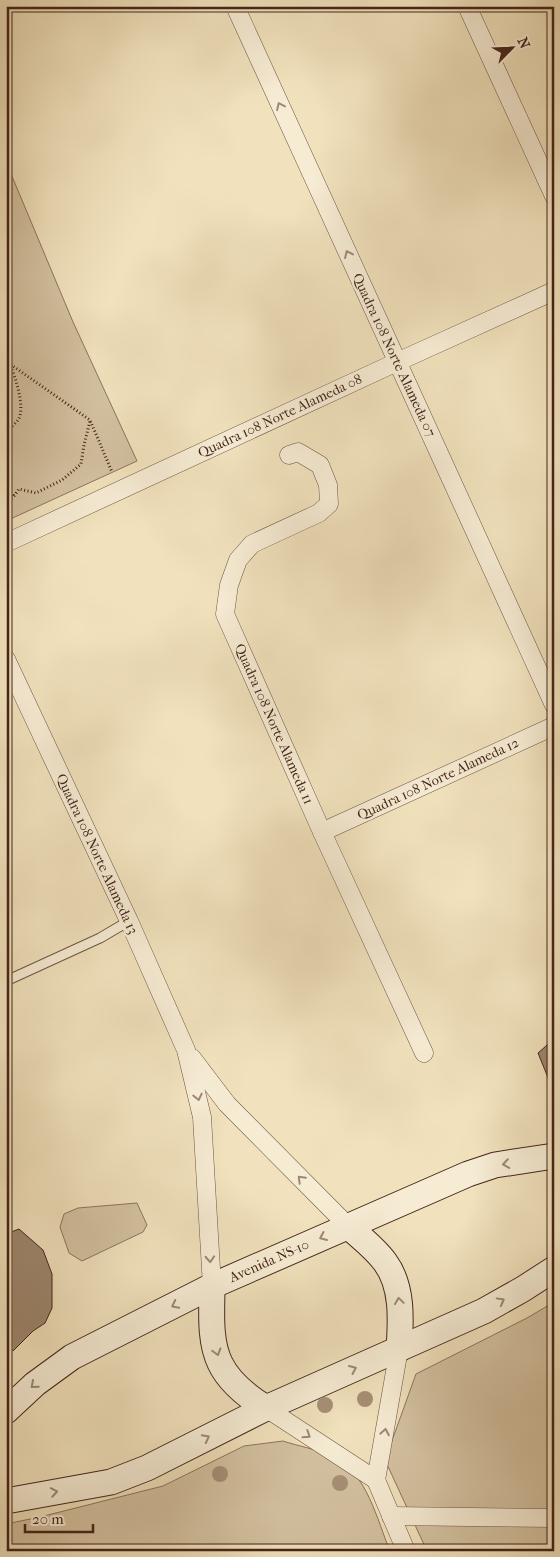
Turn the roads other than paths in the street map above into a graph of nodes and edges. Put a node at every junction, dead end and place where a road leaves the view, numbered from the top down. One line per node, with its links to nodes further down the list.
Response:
1 (235, 6): 5 (street, Quadra 108 Norte Alameda 07, one-way to 1)
2 (467, 6): 3 (street)
3 (554, 196)
4 (554, 291): 5 (street, Quadra 108 Norte Alameda 08)
5 (397, 362): 7 (street, Quadra 108 Norte Alameda 08); 9 (street, Quadra 108 Norte Alameda 07)
6 (289, 455): 11 (street, Quadra 108 Norte Alameda 11)
7 (6, 543)
8 (6, 659): 12 (street, Quadra 108 Norte Alameda 13)
9 (554, 705)
10 (554, 726): 11 (street, Quadra 108 Norte Alameda 12)
11 (322, 832): 15 (street, Quadra 108 Norte Alameda 11)
12 (129, 921): 13 (lane); 14 (street, Quadra 108 Norte Alameda 13)
13 (6, 981)
14 (186, 1050): 17 (street, one-way to 14); 19 (street, one-way to 19)
15 (424, 1053)
16 (554, 1156): 17 (street, Avenida NS-10, one-way to 17)
17 (348, 1226): 19 (street, Avenida NS-10, one-way to 19); 20 (street, one-way to 17)
18 (554, 1269): 20 (street, one-way to 18)
19 (212, 1286): 21 (street, one-way to 21); 22 (street, Avenida NS-10, one-way to 22)
20 (399, 1349): 21 (street, one-way to 20); 23 (street, one-way to 20)
21 (266, 1408): 23 (street, one-way to 23); 24 (street, one-way to 21)
22 (6, 1411)
23 (376, 1480): 25 (street)
24 (6, 1501)
25 (391, 1516): 26 (street); 27 (street)
26 (554, 1518)
27 (406, 1551)

